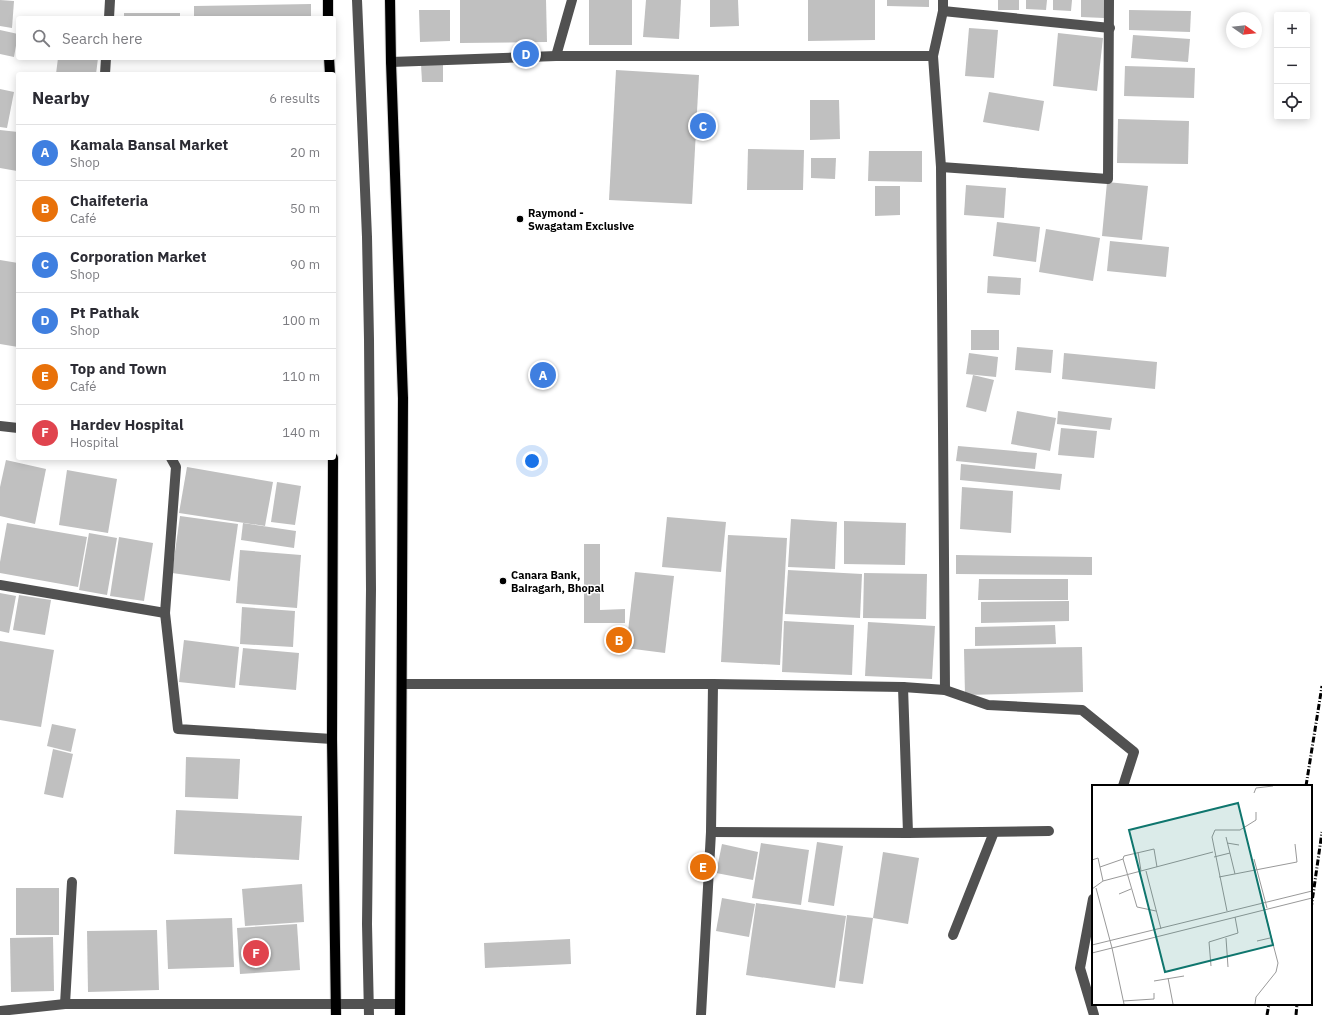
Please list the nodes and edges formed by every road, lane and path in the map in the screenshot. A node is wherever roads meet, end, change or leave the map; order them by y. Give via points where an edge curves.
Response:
1 (110, 0) edge
2 (328, 0) edge
3 (357, 0) edge
4 (390, 0) edge
5 (572, 0) edge
6 (943, 0) edge
7 (1109, 0) edge
8 (943, 11) junction
9 (109, 16) edge
10 (328, 16) edge
11 (1110, 28) junction
12 (556, 56) junction
13 (933, 56) junction
14 (106, 60) edge
15 (329, 60) edge
16 (391, 62) junction
17 (105, 72) edge
18 (330, 72) edge
19 (941, 167) junction
20 (0, 426) edge
21 (16, 428) edge
22 (172, 460) edge
23 (333, 460) edge
24 (0, 585) edge
25 (165, 613) junction
26 (402, 684) junction
27 (713, 684) junction
28 (903, 687) junction
29 (945, 690) junction
30 (332, 739) junction
31 (1123, 785) edge
32 (1048, 831) dead end
33 (711, 832) junction
34 (994, 832) junction
35 (908, 833) junction
36 (72, 882) dead end
37 (1092, 904) edge
38 (952, 935) dead end
39 (336, 1003) junction
40 (65, 1004) junction
41 (369, 1004) junction
42 (400, 1004) junction
43 (0, 1011) edge
44 (336, 1015) edge
45 (368, 1015) edge
46 (400, 1015) edge
47 (701, 1015) edge
48 (1094, 1015) edge

1 - 9 street
2 - 10 main road
3 - 41 street via 369,354
4 - 16 main road
5 - 12 street
6 - 8 street
7 - 11 street
8 - 11 street
8 - 13 street
11 - 19 street via 1108,179
12 - 13 street
12 - 16 street
13 - 19 street
14 - 17 street
15 - 18 main road
16 - 26 main road via 403,398
19 - 29 street
20 - 21 street
22 - 25 street via 176,467
23 - 30 main road
24 - 25 street
25 - 30 street via 178,729
26 - 27 street
26 - 42 main road
27 - 28 street
27 - 33 street
28 - 29 street
28 - 35 street
29 - 31 street via 988,705 1082,710 1134,752
30 - 39 main road
32 - 34 street
33 - 35 street
33 - 47 street
34 - 35 street
34 - 38 street
36 - 40 street
37 - 48 street via 1080,968
39 - 40 street
39 - 41 street
39 - 44 main road
40 - 43 street
41 - 42 street
41 - 45 street
42 - 46 main road

